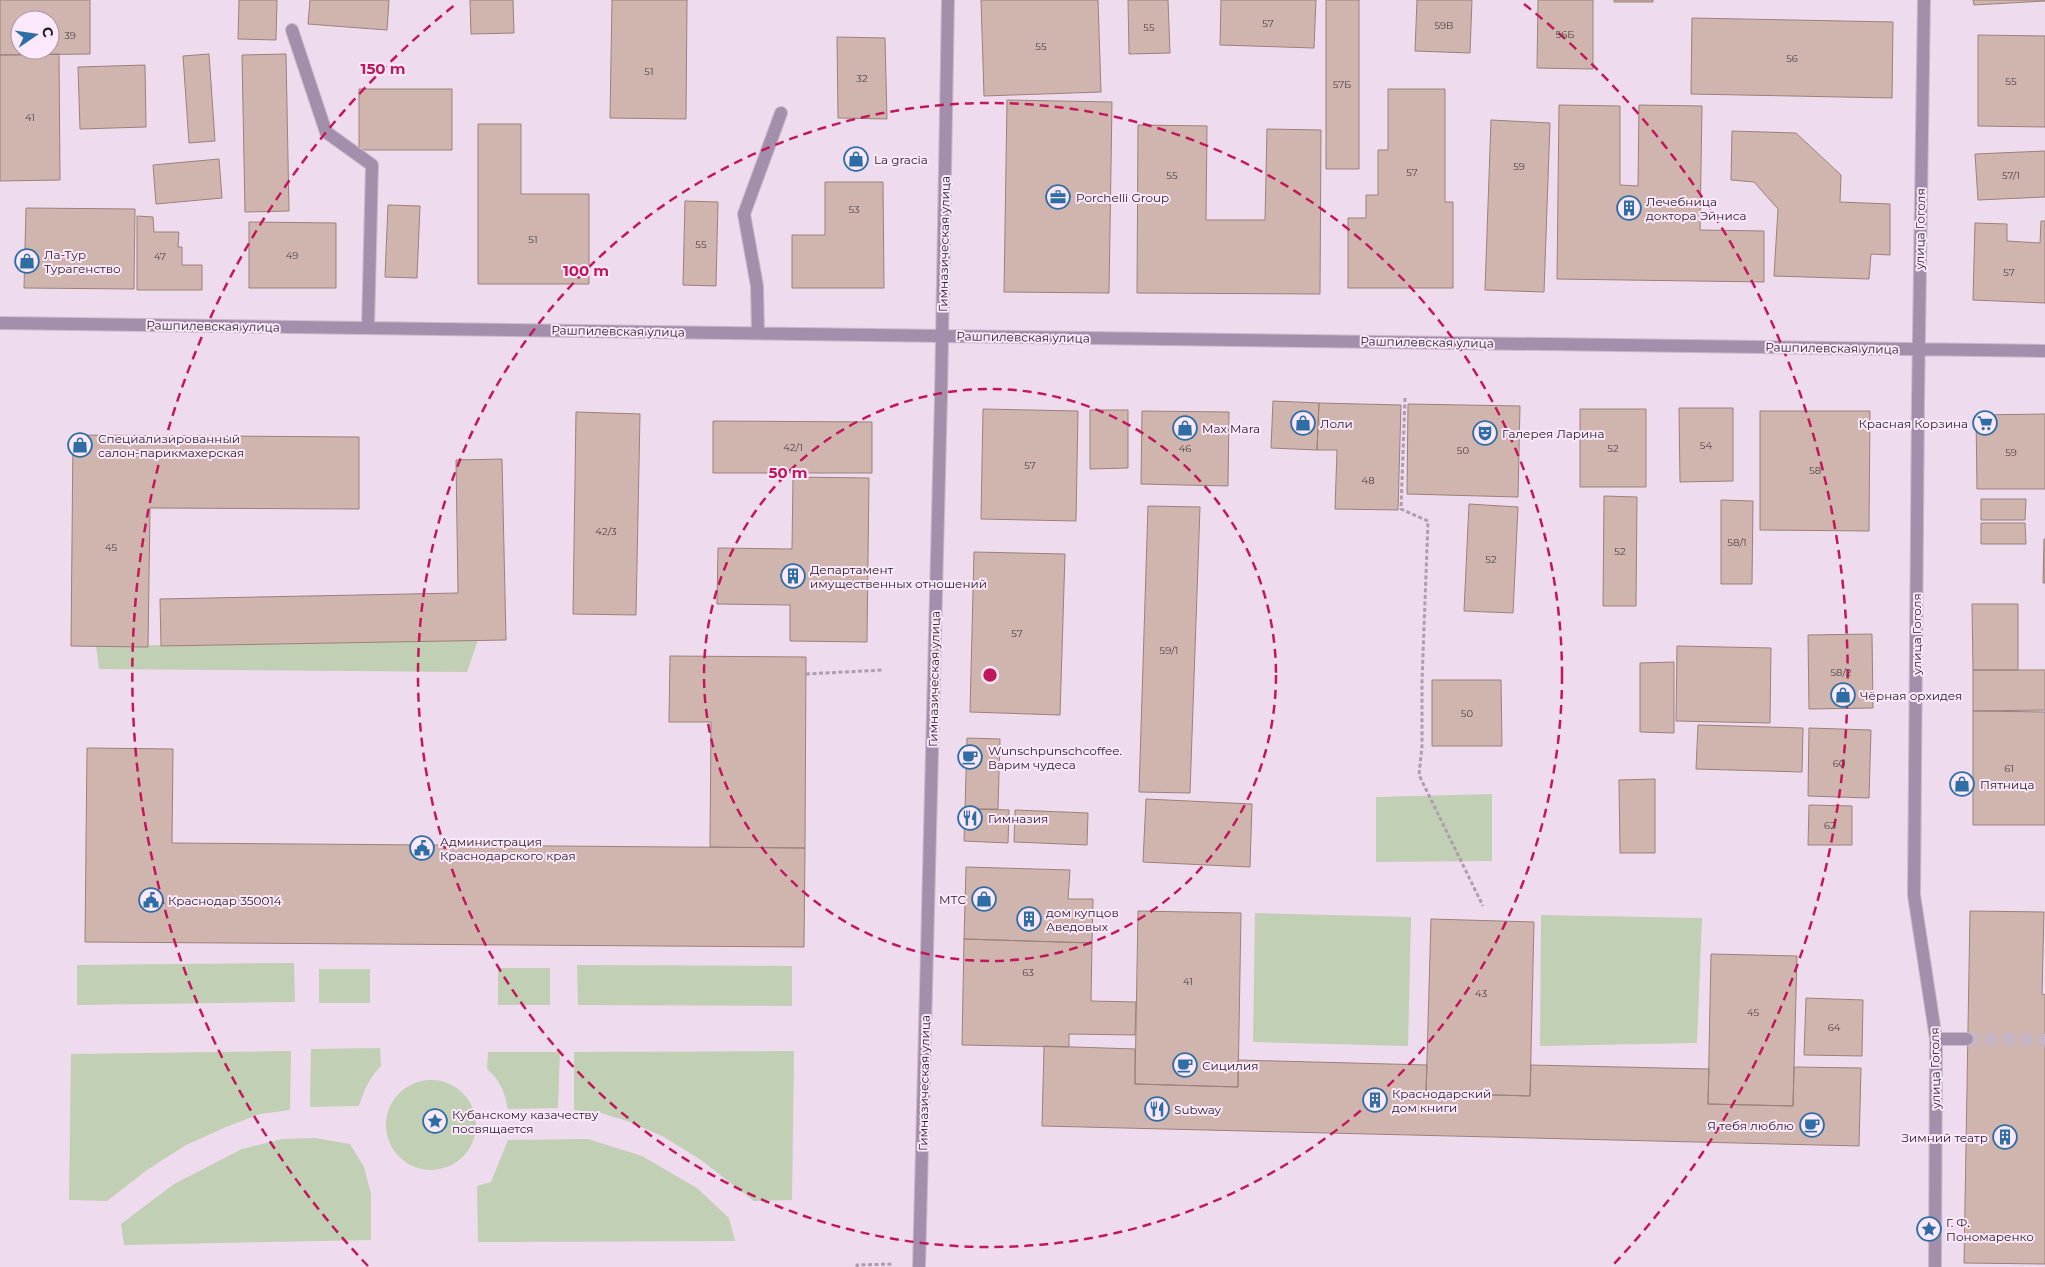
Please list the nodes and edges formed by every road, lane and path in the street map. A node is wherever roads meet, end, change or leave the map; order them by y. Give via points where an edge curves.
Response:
1 (948, 0) edge
2 (1924, 0) edge
3 (292, 30) dead end
4 (781, 113) dead end
5 (0, 323) edge
6 (368, 328) junction
7 (758, 333) junction
8 (942, 336) junction
9 (1919, 349) junction
10 (2045, 351) edge
11 (1405, 398) dead end
12 (883, 670) dead end
13 (806, 674) dead end
14 (1483, 906) dead end
15 (1936, 1039) junction
16 (1967, 1039) tunnel mouth
17 (920, 1267) edge
18 (1935, 1267) edge

1 - 8 street, Гимназическая улица
2 - 9 street, улица Гоголя
3 - 6 street via 326,132 372,165
4 - 7 street via 744,214 757,286
5 - 6 street, Рашпилевская улица
6 - 7 street, Рашпилевская улица
7 - 8 street, Рашпилевская улица
8 - 9 street, Рашпилевская улица
8 - 17 street, Гимназическая улица
9 - 10 street, Рашпилевская улица
9 - 15 street, улица Гоголя via 1914,894
11 - 14 path via 1401,509 1428,521 1420,775
12 - 13 path
15 - 16 street
15 - 18 street, улица Гоголя

